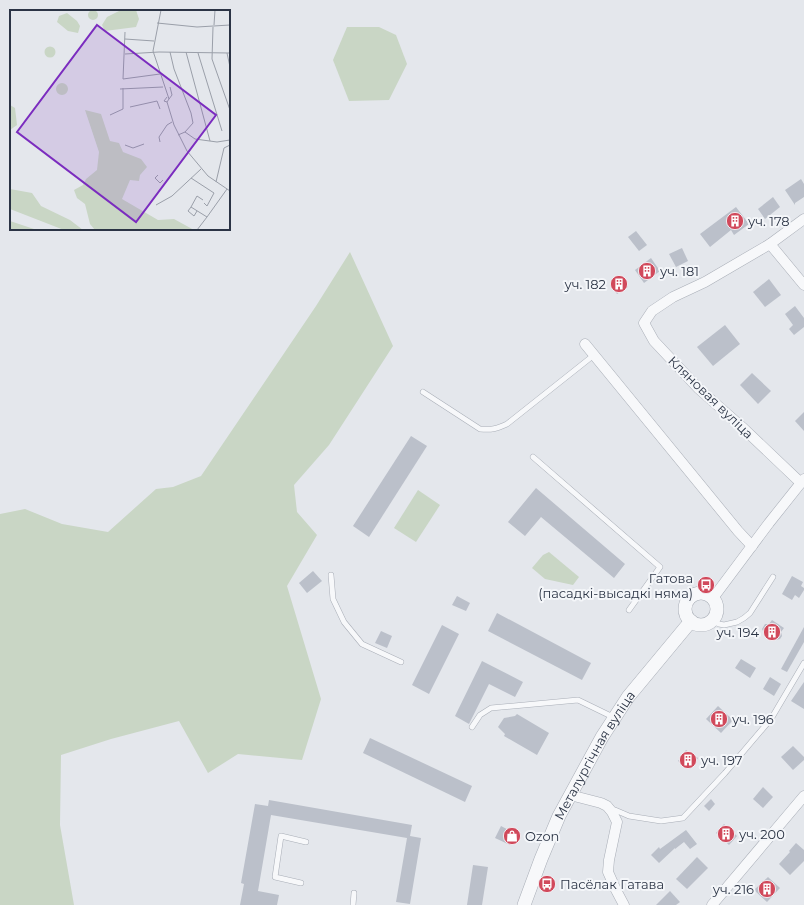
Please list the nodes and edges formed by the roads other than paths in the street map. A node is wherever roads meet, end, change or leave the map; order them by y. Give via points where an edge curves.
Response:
1 (804, 219) edge
2 (770, 244) junction
3 (804, 285) edge
4 (585, 344) dead end
5 (594, 356) junction
6 (423, 392) dead end
7 (533, 457) dead end
8 (802, 481) edge
9 (752, 546) junction
10 (331, 575) dead end
11 (773, 577) dead end
12 (713, 598) junction
13 (629, 610) dead end
14 (712, 620) junction
15 (691, 621) junction
16 (402, 662) dead end
17 (804, 663) edge
18 (614, 718) junction
19 (472, 727) dead end
20 (570, 796) junction
21 (804, 796) edge
22 (612, 812) junction
23 (306, 842) dead end
24 (301, 883) dead end
25 (354, 893) dead end
26 (353, 905) edge
27 (524, 905) edge
28 (624, 905) edge
29 (712, 905) edge

1 - 2 street, Кляновая вуліца
2 - 3 street
2 - 8 street, Кляновая вуліца via 652,311 644,323 654,341 700,390
4 - 5 street
5 - 6 lane via 507,424 496,429 480,429
5 - 9 street
7 - 13 lane via 660,568
8 - 9 street
9 - 12 street
10 - 16 lane via 333,600 344,622 362,644
11 - 14 lane via 750,614 737,622 724,625
12 - 14 street via 717,607
12 - 15 street via 705,593 692,596 685,608
14 - 15 street via 702,624
15 - 18 street, Металургічная вуліца via 628,697
17 - 22 lane via 770,719 683,818 661,821 629,816 615,810
18 - 19 lane via 578,700 491,708 480,715
18 - 20 street, Металургічная вуліца
20 - 22 street via 601,803
20 - 27 street, Металургічная вуліца via 559,816
21 - 29 street
22 - 28 street via 617,822 608,872
23 - 24 lane via 281,836 274,877
25 - 26 lane

